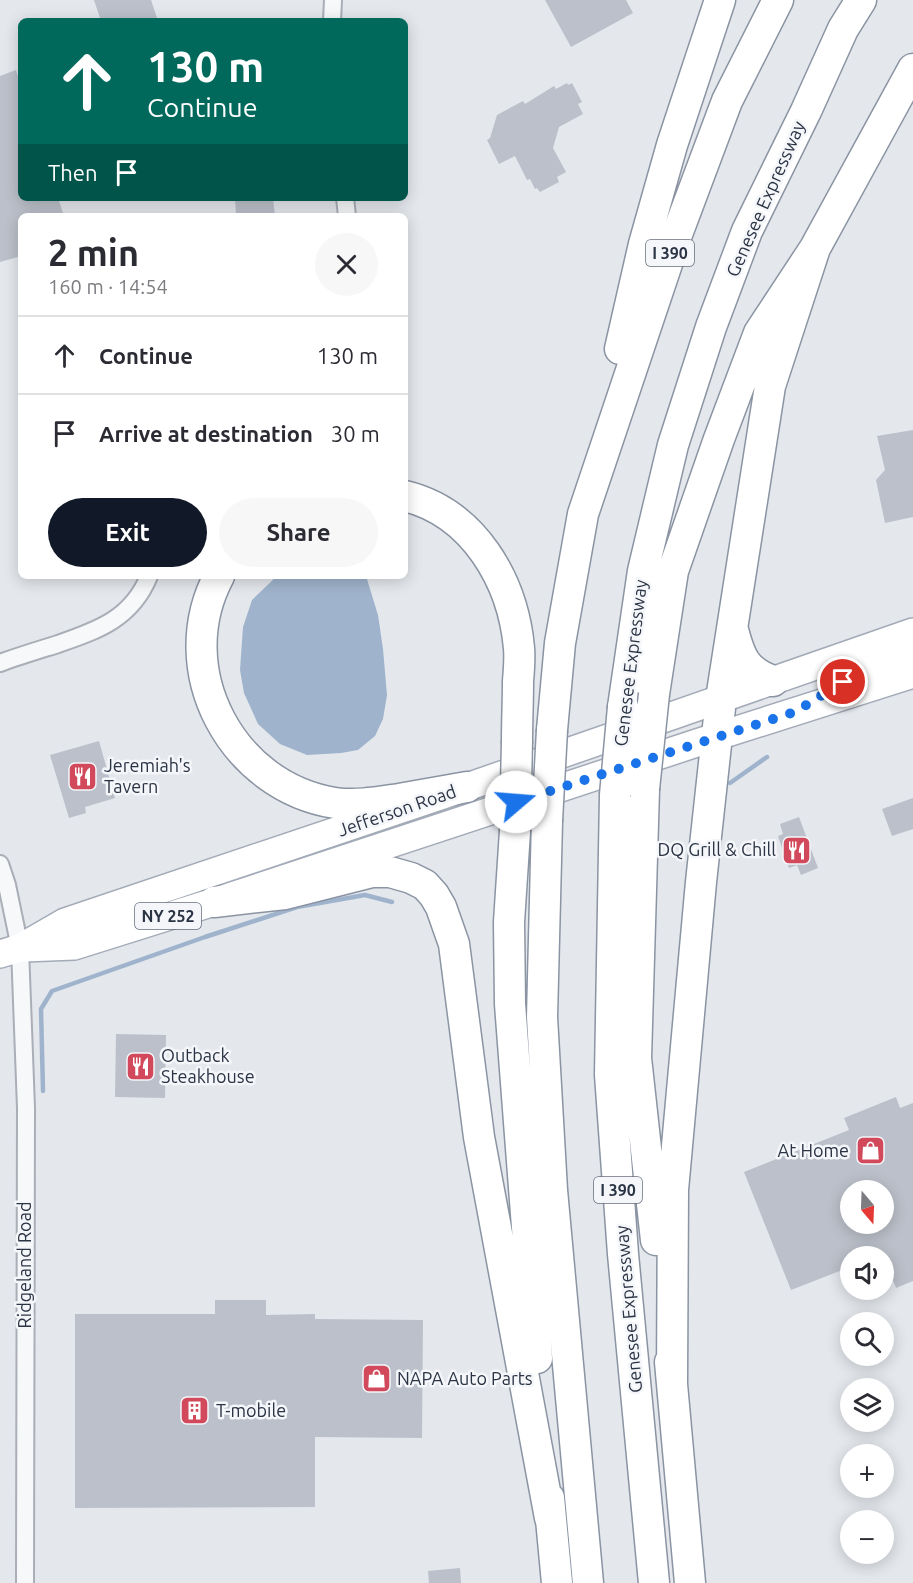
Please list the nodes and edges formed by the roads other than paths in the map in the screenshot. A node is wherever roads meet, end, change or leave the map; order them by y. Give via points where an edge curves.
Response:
1 (333, 0) edge
2 (720, 0) edge
3 (778, 0) edge
4 (861, 0) edge
5 (332, 18) edge
6 (913, 69) edge
7 (815, 248) junction
8 (408, 497) edge
9 (582, 514) junction
10 (148, 579) edge
11 (218, 579) edge
12 (733, 628) junction
13 (913, 632) edge
14 (913, 652) edge
15 (0, 663) edge
16 (913, 674) edge
17 (773, 681) junction
18 (721, 699) junction
19 (795, 712) junction
20 (718, 736) junction
21 (467, 787) junction
22 (0, 864) edge
23 (213, 902) junction
24 (10, 951) edge
25 (672, 1382) junction
26 (550, 1518) junction
27 (25, 1583) edge
28 (557, 1583) edge
29 (588, 1583) edge
30 (654, 1583) edge
31 (690, 1583) edge

1 - 5 street
2 - 9 highway via 644,244
3 - 9 highway, I 390 via 723,111
4 - 30 highway, Genesee Expressway / I 390, bridge via 843,29 747,231 711,327 673,445 643,572 623,707 615,795 610,1075
6 - 7 highway
7 - 12 highway via 770,386
7 - 25 highway, bridge via 759,333 719,439 673,571 654,694 644,789 636,1058
8 - 26 highway, bridge via 435,507 483,549 498,573 515,621 519,650 509,921 510,1004
9 - 29 highway, I 390, bridge via 560,643 552,730 542,1017 552,1190
10 - 15 street via 132,605 105,627
11 - 21 highway via 203,622 205,684 221,724 249,760 269,777 291,789 338,804 366,804
12 - 17 highway via 743,661
12 - 18 highway
13 - 17 main road, Jefferson Road / NY 252
14 - 19 main road via 859,672
16 - 19 main road, Jefferson Road / NY 252
17 - 18 main road, Jefferson Road / NY 252
18 - 20 highway
18 - 21 main road, Jefferson Road / NY 252
19 - 20 main road, Jefferson Road / NY 252
20 - 23 main road, Jefferson Road / NY 252
20 - 25 highway via 673,1190
21 - 24 main road, Jefferson Road / NY 252 via 64,922
22 - 24 street, Ridgeland Road via 7,885
23 - 24 main road, Jefferson Road / NY 252 via 74,946
23 - 26 highway via 285,894 372,872 390,872 425,885 441,907 454,944 479,1137
24 - 27 street, Ridgeland Road via 26,1108
25 - 31 highway
26 - 28 highway

